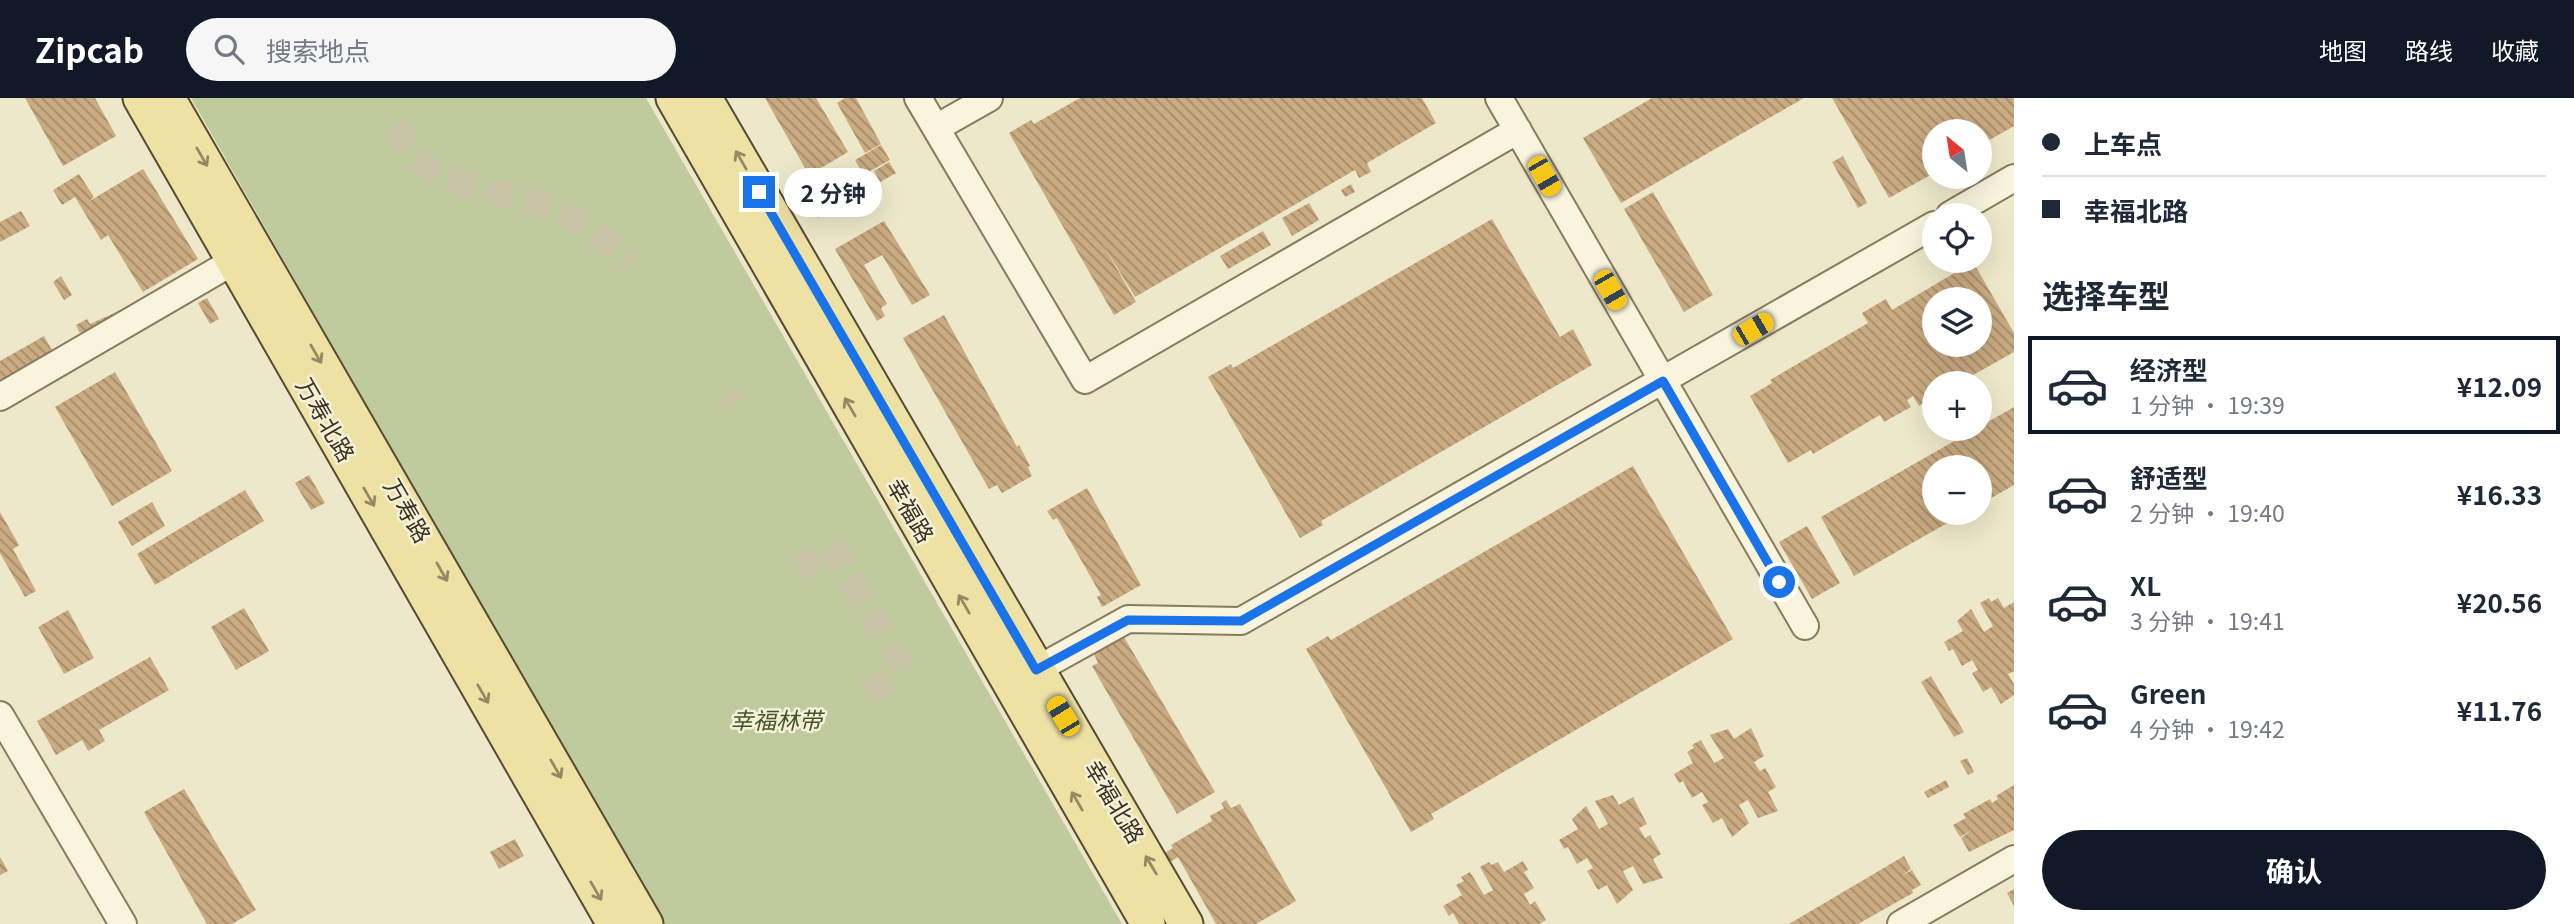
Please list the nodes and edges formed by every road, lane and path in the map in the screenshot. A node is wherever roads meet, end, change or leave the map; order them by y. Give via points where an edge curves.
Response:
1 (140, 98) edge
2 (168, 98) edge
3 (673, 98) edge
4 (705, 98) edge
5 (918, 98) edge
6 (989, 98) edge
7 (1499, 98) edge
8 (936, 128) junction
9 (1518, 130) junction
10 (2014, 178) edge
11 (1971, 203) edge
12 (1922, 232) edge
13 (234, 261) junction
14 (1663, 381) junction
15 (0, 397) edge
16 (1805, 626) dead end
17 (1036, 670) junction
18 (0, 715) edge
19 (2014, 859) edge
20 (123, 924) edge
21 (614, 924) edge
22 (646, 924) edge
23 (1148, 924) edge
24 (1186, 924) edge
25 (1901, 924) edge

1 - 13 main road, 万寿北路
2 -> 22 main road, 万寿路
23 -> 3 main road, 幸福路
17 -> 4 main road, 幸福北路
5 - 8 street
6 - 8 street
7 - 9 street
8 - 9 street via 1085,380
9 - 14 street
10 - 11 street
12 - 14 street
13 - 15 street
13 -> 21 main road, 万寿北路
14 - 16 street
14 - 17 street via 1241,621 1128,620
24 -> 17 main road, 幸福北路
18 - 20 street
19 - 25 street

